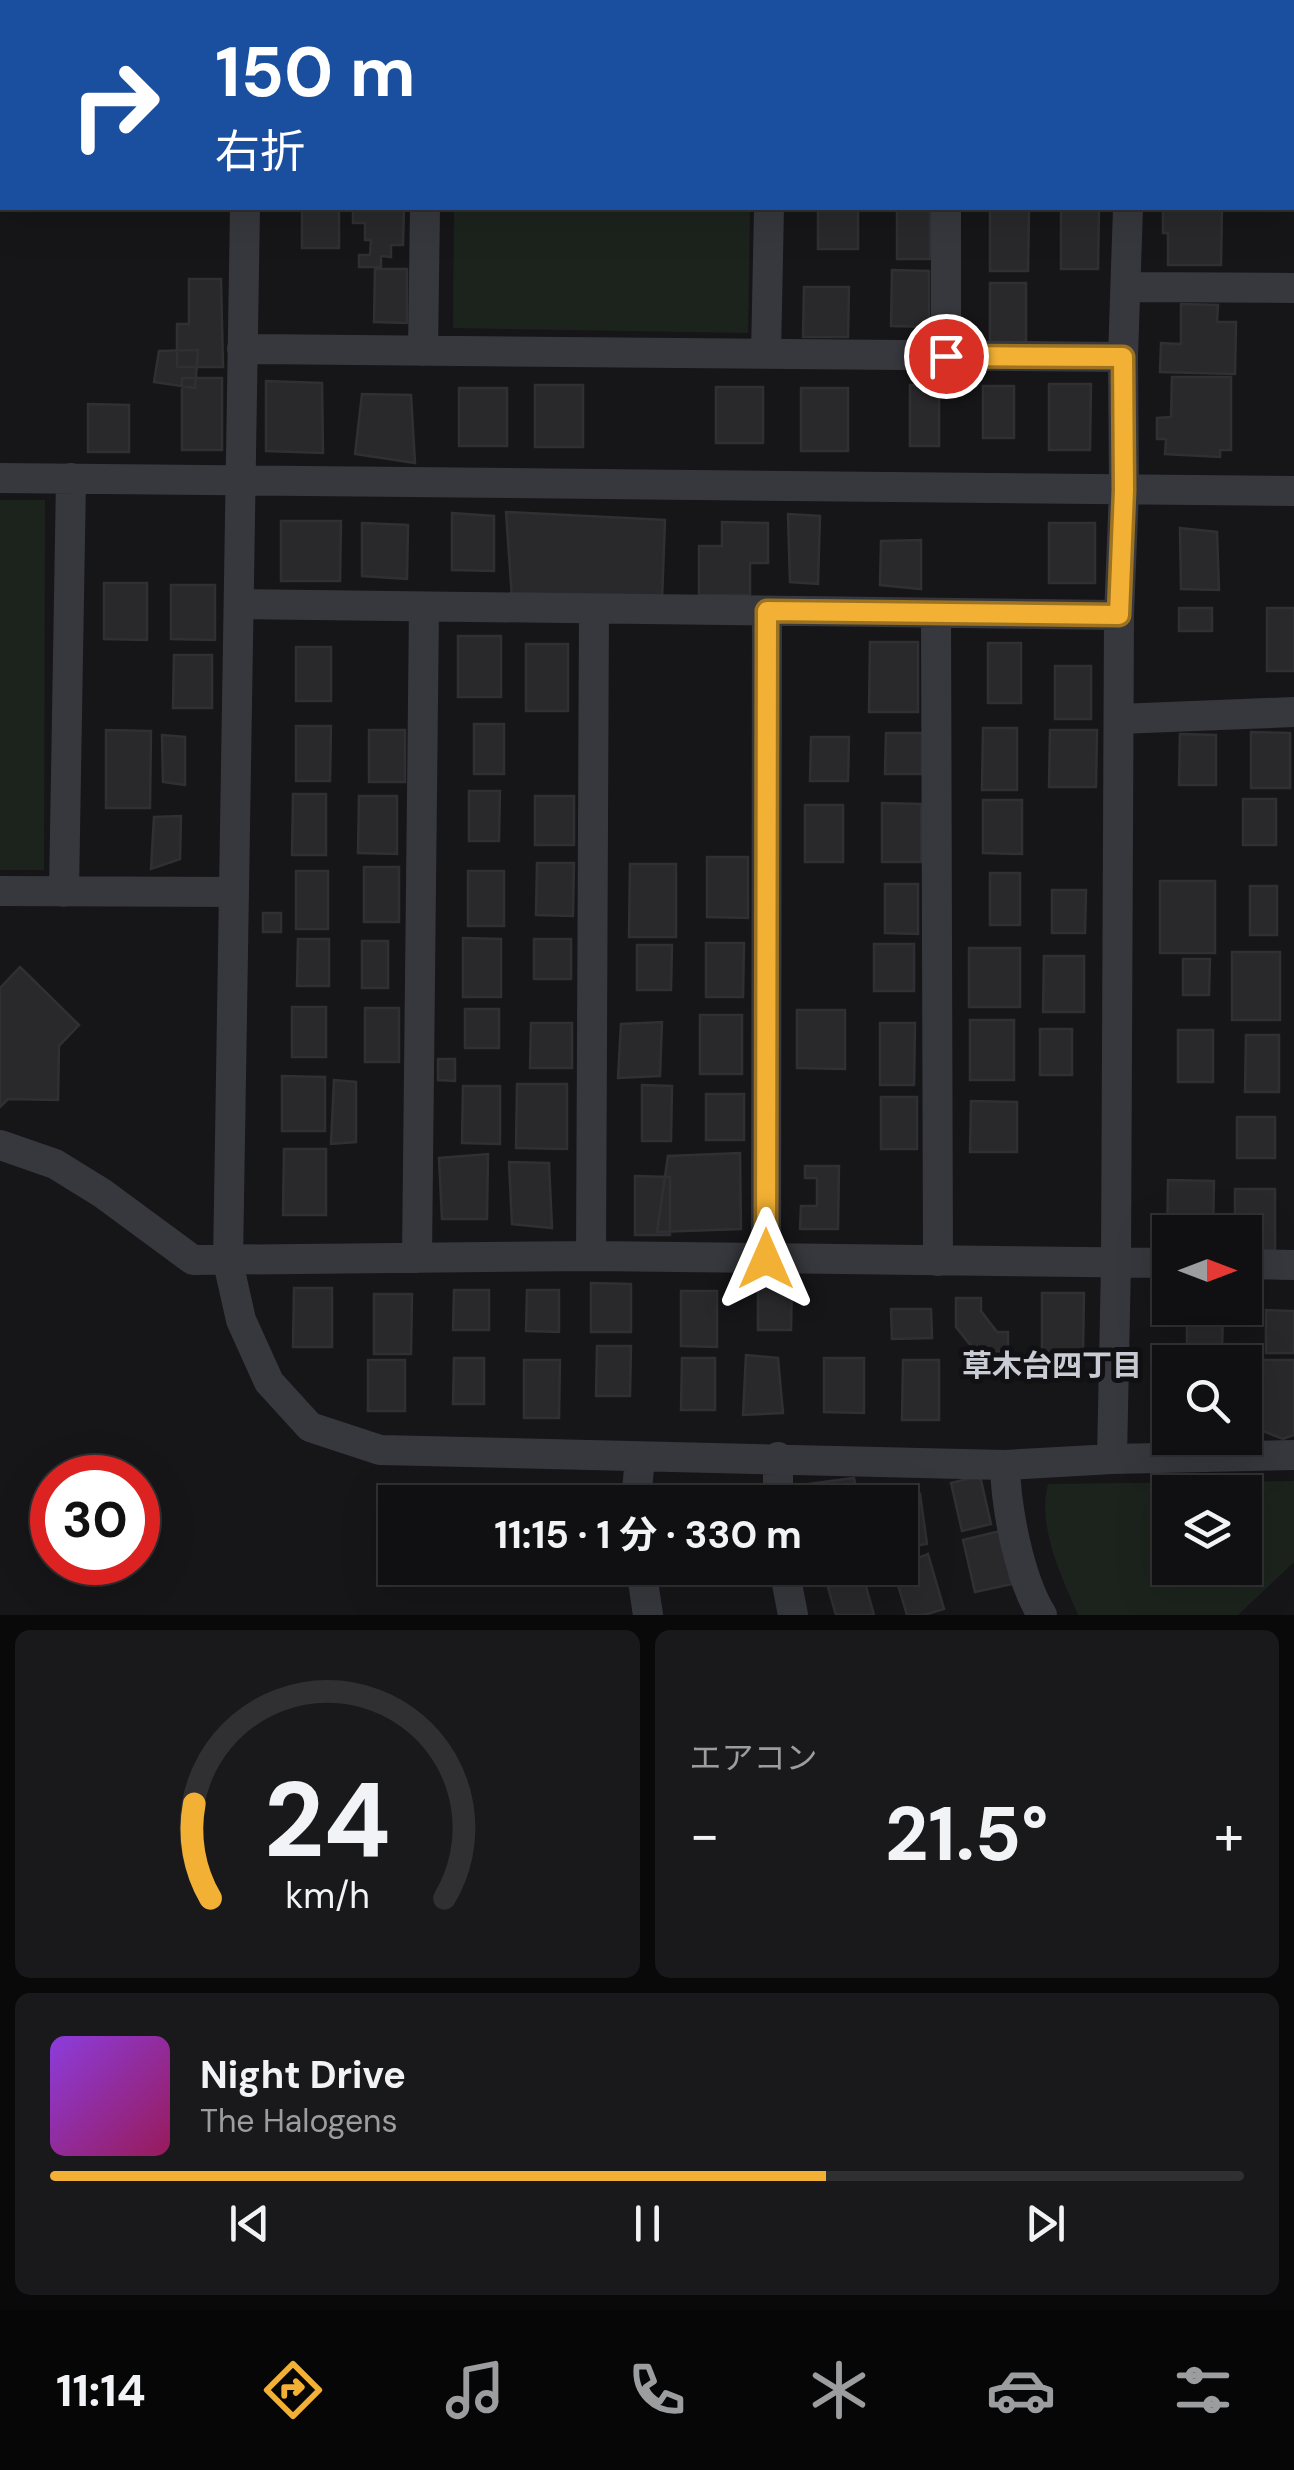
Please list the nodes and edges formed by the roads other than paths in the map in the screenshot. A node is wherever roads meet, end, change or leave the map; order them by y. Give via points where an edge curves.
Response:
1 (245, 210) edge
2 (426, 210) edge
3 (769, 210) edge
4 (946, 210) edge
5 (1128, 210) edge
6 (1127, 286) junction
7 (1294, 288) edge
8 (242, 349) junction
9 (423, 351) junction
10 (766, 354) junction
11 (946, 356) junction
12 (1123, 357) junction
13 (0, 478) edge
14 (71, 478) junction
15 (240, 480) junction
16 (1124, 490) junction
17 (1294, 492) edge
18 (239, 604) junction
19 (424, 607) junction
20 (594, 609) junction
21 (767, 611) junction
22 (936, 613) junction
23 (1119, 615) junction
24 (1294, 712) edge
25 (1119, 720) junction
26 (0, 891) edge
27 (64, 892) junction
28 (234, 892) junction
29 (0, 1145) edge
30 (592, 1256) junction
31 (417, 1258) junction
32 (766, 1259) junction
33 (938, 1261) junction
34 (228, 1262) junction
35 (1116, 1263) junction
36 (1152, 1264) edge
37 (1262, 1264) edge
38 (1294, 1265) edge
39 (1294, 1456) edge
40 (640, 1457) junction
41 (778, 1457) junction
42 (1112, 1459) junction
43 (1005, 1465) junction
44 (638, 1485) edge
45 (778, 1485) edge
46 (644, 1585) edge
47 (787, 1585) edge
48 (1031, 1612) edge
49 (648, 1615) edge
50 (793, 1615) edge

1 - 8 street
2 - 9 street
3 - 10 street
4 - 11 street
5 - 6 street
6 - 7 street
6 - 12 street
8 - 9 street
8 - 15 street
9 - 10 street
10 - 11 street
11 - 12 street
12 - 16 street
13 - 14 street
14 - 15 street
14 - 27 street
15 - 16 street
15 - 18 street
16 - 17 street
16 - 23 street
18 - 19 street
18 - 28 street
19 - 20 street
19 - 31 street
20 - 21 street
20 - 30 street
21 - 22 street
21 - 32 street
22 - 23 street
22 - 33 street
23 - 25 street
24 - 25 street
25 - 35 street
26 - 27 street
27 - 28 street
28 - 34 street
29 - 34 street via 55,1164 102,1192 193,1260
30 - 31 street
30 - 32 street
31 - 34 street
32 - 33 street
33 - 35 street
34 - 40 street via 241,1320 269,1382 310,1427 380,1450
35 - 36 street
35 - 42 street
37 - 38 street
39 - 42 street
40 - 41 street
40 - 44 street
41 - 43 street
41 - 45 street
42 - 43 street
43 - 48 street
46 - 49 street
47 - 50 street

